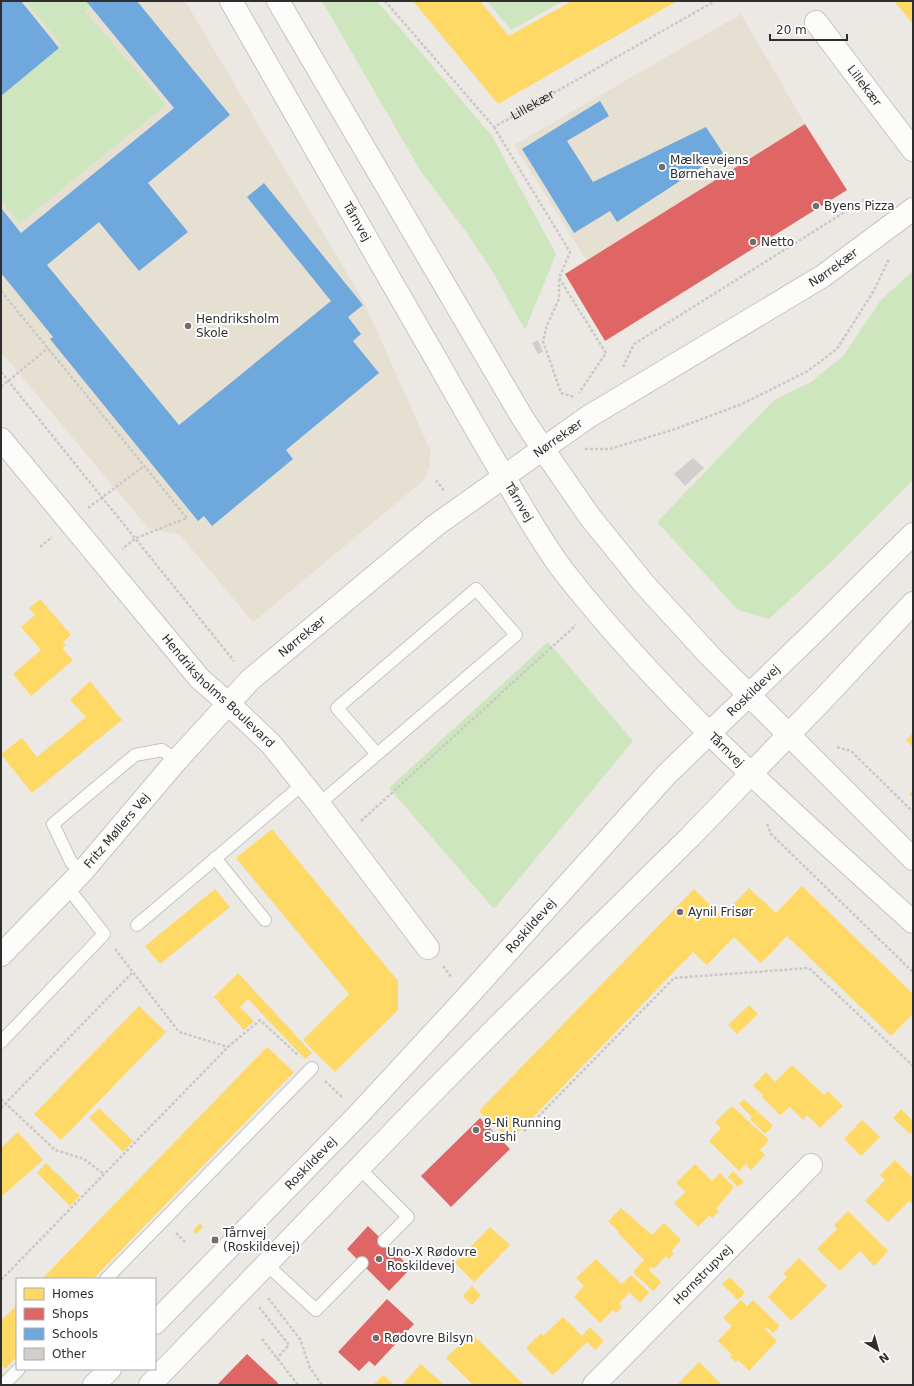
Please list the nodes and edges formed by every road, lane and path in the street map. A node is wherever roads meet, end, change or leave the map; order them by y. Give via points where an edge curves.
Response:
1 (231, 1) edge
2 (278, 1) edge
3 (385, 1) edge
4 (715, 1) edge
5 (816, 22) dead end
6 (494, 127) junction
7 (913, 150) edge
8 (912, 211) edge
9 (890, 257) dead end
10 (559, 278) junction
11 (1, 291) edge
12 (48, 348) junction
13 (1, 372) edge
14 (621, 372) dead end
15 (8, 381) junction
16 (1, 387) edge
17 (561, 393) dead end
18 (576, 397) dead end
19 (1, 439) edge
20 (543, 449) junction
21 (580, 449) dead end
22 (144, 466) junction
23 (504, 476) junction
24 (102, 497) junction
25 (70, 522) junction
26 (913, 534) edge
27 (136, 538) junction
28 (913, 603) edge
29 (594, 609) junction
30 (250, 680) junction
31 (749, 695) junction
32 (229, 704) junction
33 (709, 734) junction
34 (789, 735) junction
35 (377, 754) junction
36 (177, 760) junction
37 (751, 774) junction
38 (303, 784) junction
39 (319, 804) junction
40 (766, 819) dead end
41 (344, 837) junction
42 (215, 858) junction
43 (913, 859) edge
44 (75, 880) junction
45 (266, 920) dead end
46 (913, 922) edge
47 (137, 925) dead end
48 (104, 934) junction
49 (428, 948) joint
50 (1, 955) edge
51 (133, 972) junction
52 (913, 972) edge
53 (467, 997) junction
54 (1, 1042) edge
55 (228, 1047) junction
56 (913, 1066) edge
57 (312, 1068) junction
58 (1, 1099) edge
59 (6, 1103) junction
60 (1, 1108) edge
61 (359, 1114) junction
62 (524, 1131) dead end
63 (811, 1165) dead end
64 (359, 1168) junction
65 (104, 1174) junction
66 (384, 1241) dead end
67 (362, 1263) dead end
68 (260, 1271) junction
69 (107, 1278) edge
70 (1, 1280) edge
71 (156, 1322) edge
72 (270, 1322) dead end
73 (262, 1339) dead end
74 (277, 1358) junction
75 (18, 1370) edge
76 (109, 1370) edge
77 (3, 1385) edge
78 (94, 1385) edge
79 (150, 1385) edge
80 (298, 1385) edge
81 (322, 1385) edge
82 (594, 1385) edge

1 - 23 street, Tårnvej via 482,442
2 - 20 street
3 - 6 path
4 - 6 path, Lillekær
5 - 7 street, Lillekær
6 - 10 path via 570,252
8 - 14 path via 864,200 634,344
8 - 20 street, Nørrekær via 823,276 588,417
9 - 21 path via 873,292 837,349 806,372 742,404 675,429 610,449
10 - 17 path via 559,299 543,341
10 - 18 path via 606,353
11 - 12 path
12 - 15 path
12 - 22 path
13 - 15 path
15 - 16 path
15 - 24 path
19 - 25 street, Hendriksholms Boulevard
20 - 23 street, Nørrekær
20 - 31 street via 590,517 645,585
22 - 24 path
22 - 27 path via 187,518
23 - 29 street, Tårnvej via 530,522
23 - 30 street, Nørrekær via 436,525
24 - 25 path
24 - 27 path
25 - 32 street, Hendriksholms Boulevard via 200,679
26 - 31 street, Roskildevej
27 - 30 path
28 - 34 street
29 - 33 street, Tårnvej
29 - 41 path
30 - 32 street, Nørrekær
31 - 33 street, Roskildevej
31 - 34 street
32 - 36 street, Fritz Møllers Vej
32 - 38 street, Hendriksholms Boulevard via 271,744
33 - 37 street, Tårnvej
33 - 53 street, Roskildevej via 667,774
34 - 37 street
34 - 43 street
35 - 35 lane via 516,635 476,589 337,708
35 - 39 lane
36 - 44 street, Fritz Møllers Vej
36 - 44 lane via 162,750 134,755 52,824 71,862
37 - 46 street, Tårnvej
37 - 64 street
38 - 39 street, Hendriksholms Boulevard
38 - 42 lane
39 - 41 street, Hendriksholms Boulevard
40 - 52 path via 771,834
41 - 49 street, Hendriksholms Boulevard
42 - 45 lane
42 - 47 lane
44 - 48 lane
44 - 50 street, Fritz Møllers Vej
48 - 51 path
48 - 54 lane
49 - 53 path
51 - 55 path via 179,1032
51 - 59 path
53 - 61 street, Roskildevej
55 - 57 path via 260,1020
55 - 65 path
56 - 62 path via 809,968 674,978
57 - 61 path
57 - 69 lane
58 - 59 path
59 - 60 path
59 - 65 path via 55,1150 84,1160
61 - 71 street, Roskildevej
63 - 82 street, Hornstrupvej
64 - 66 lane via 408,1217
64 - 68 street
65 - 70 path
67 - 68 lane via 316,1310
68 - 79 street
68 - 81 path via 300,1339 310,1368
72 - 74 path via 288,1345
73 - 74 path
74 - 80 path
75 - 77 lane
76 - 78 street

